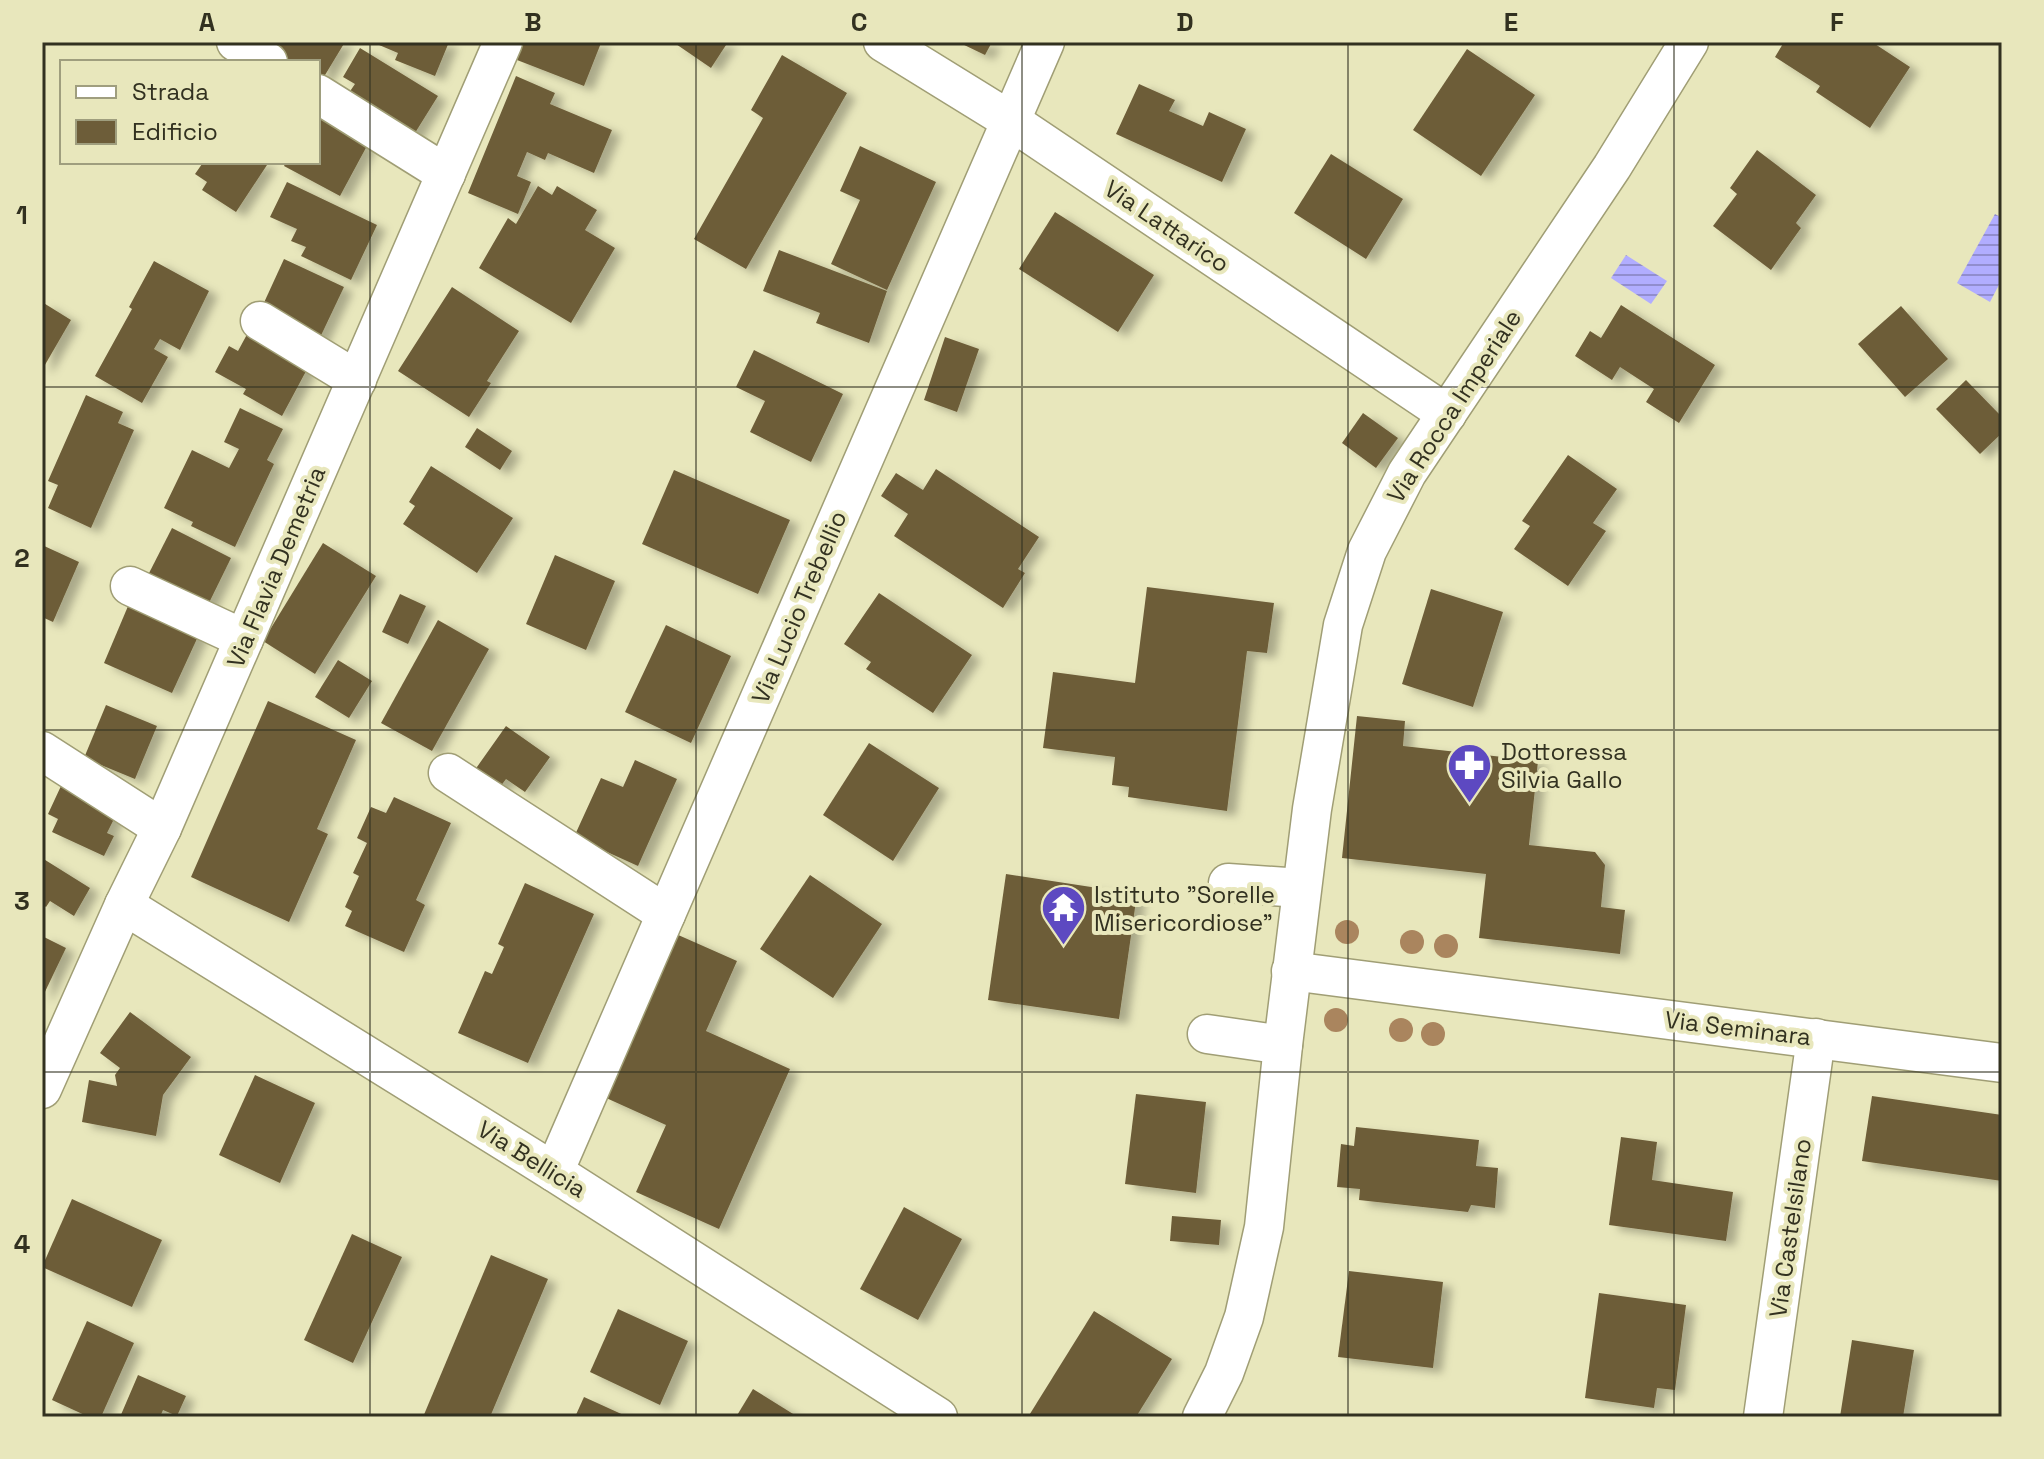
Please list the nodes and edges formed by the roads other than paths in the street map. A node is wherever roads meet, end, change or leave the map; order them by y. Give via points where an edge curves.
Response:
1 (236, 42) edge
2 (503, 42) edge
3 (883, 42) edge
4 (1045, 42) edge
5 (1689, 42) edge
6 (265, 60) edge
7 (320, 95) edge
8 (1011, 121) junction
9 (446, 174) junction
10 (260, 321) dead end
11 (357, 380) junction
12 (1447, 414) junction
13 (130, 586) dead end
14 (244, 639) junction
15 (42, 751) edge
16 (448, 773) dead end
17 (162, 828) junction
18 (1228, 883) dead end
19 (1301, 888) junction
20 (124, 905) junction
21 (666, 914) junction
22 (1291, 971) junction
23 (1207, 1034) dead end
24 (1816, 1038) junction
25 (1283, 1045) junction
26 (2002, 1063) edge
27 (42, 1089) edge
28 (554, 1172) junction
29 (938, 1417) edge
30 (1202, 1417) edge
31 (1763, 1417) edge

1 - 6 street
2 - 9 street, Via Flavia Demetria
3 - 8 street, Via Lattarico
4 - 8 street, Via Lucio Trebellio
5 - 12 street, Via Rocca Imperiale
7 - 9 street
8 - 12 street, Via Lattarico
8 - 21 street, Via Lucio Trebellio
9 - 11 street, Via Flavia Demetria
10 - 11 street
11 - 14 street, Via Flavia Demetria
12 - 19 street, Via Rocca Imperiale via 1395,492 1362,566 1339,643
13 - 14 street
14 - 17 street, Via Flavia Demetria
15 - 17 street
16 - 21 street
17 - 20 street, Via Flavia Demetria
18 - 19 street
19 - 22 street, Via Rocca Imperiale
20 - 27 street, Via Flavia Demetria
20 - 28 street, Via Bellicia
21 - 28 street, Via Lucio Trebellio
22 - 24 street, Via Seminara
22 - 25 street, Via Rocca Imperiale
23 - 25 street
24 - 26 street, Via Seminara
24 - 31 street, Via Castelsilano
25 - 30 street, Via Rocca Imperiale via 1259,1257 1234,1346
28 - 29 street, Via Bellicia

